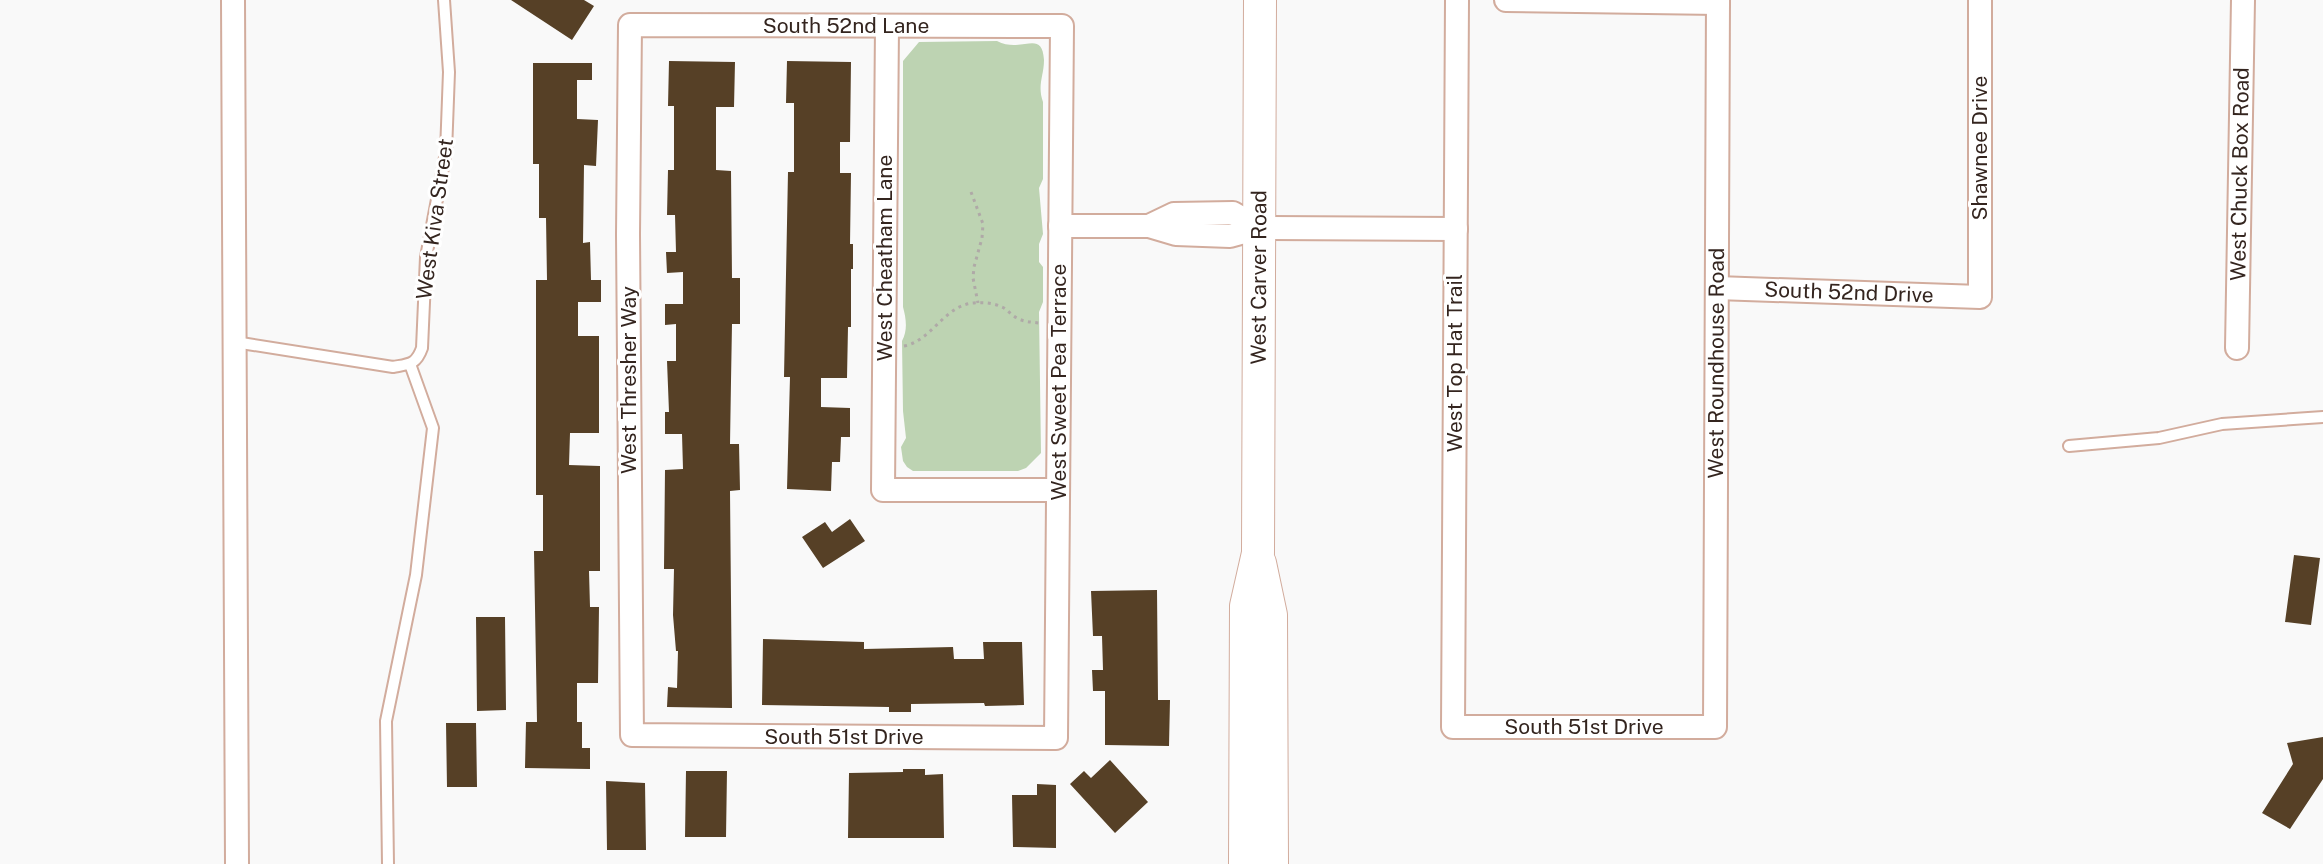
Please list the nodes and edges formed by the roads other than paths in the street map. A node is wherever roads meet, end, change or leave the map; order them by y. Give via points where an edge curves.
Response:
1 (233, 0) edge
2 (444, 0) edge
3 (1260, 0) edge
4 (1457, 0) edge
5 (1506, 0) edge
6 (1980, 0) edge
7 (2243, 0) edge
8 (1718, 2) edge
9 (630, 25) joint
10 (887, 26) junction
11 (1062, 26) joint
12 (1060, 226) junction
13 (1259, 228) junction
14 (1456, 229) junction
15 (1717, 288) junction
16 (1980, 297) joint
17 (235, 342) junction
18 (2237, 348) dead end
19 (410, 364) junction
20 (2323, 417) edge
21 (2069, 447) dead end
22 (1058, 490) junction
23 (1258, 553) junction
24 (1453, 727) joint
25 (1715, 727) joint
26 (632, 735) joint
27 (1056, 738) joint
28 (237, 864) edge
29 (388, 864) edge
30 (1245, 864) edge
31 (1272, 864) edge

1 - 17 street
2 - 19 lane, West Kiva Street via 449,72 446,152 426,257 422,348
3 - 13 street, West Carver Road
4 - 14 street, West Top Hat Trail
5 - 8 street
6 - 16 street, Shawnee Drive
7 - 18 street, West Chuck Box Road
8 - 15 street, West Roundhouse Road
9 - 10 street, South 52nd Lane
9 - 26 street, West Thresher Way
10 - 11 street, South 52nd Lane
10 - 22 street, West Cheatham Lane via 883,490
11 - 12 street, West Sweet Pea Terrace
12 - 13 street via 1149,226 1176,234 1230,236
12 - 22 street, West Sweet Pea Terrace
13 - 14 street
13 - 23 street, West Carver Road
14 - 24 street, West Top Hat Trail
15 - 16 street, South 52nd Drive
15 - 25 street, West Roundhouse Road
17 - 19 lane via 393,368
17 - 28 street
19 - 29 lane via 433,428 416,575 386,721
20 - 21 lane via 2222,424 2158,438
22 - 27 street, West Sweet Pea Terrace
23 - 30 street, West Carver Road via 1246,606
23 - 31 street, West Carver Road via 1272,615
24 - 25 street, South 51st Drive
26 - 27 street, South 51st Drive

